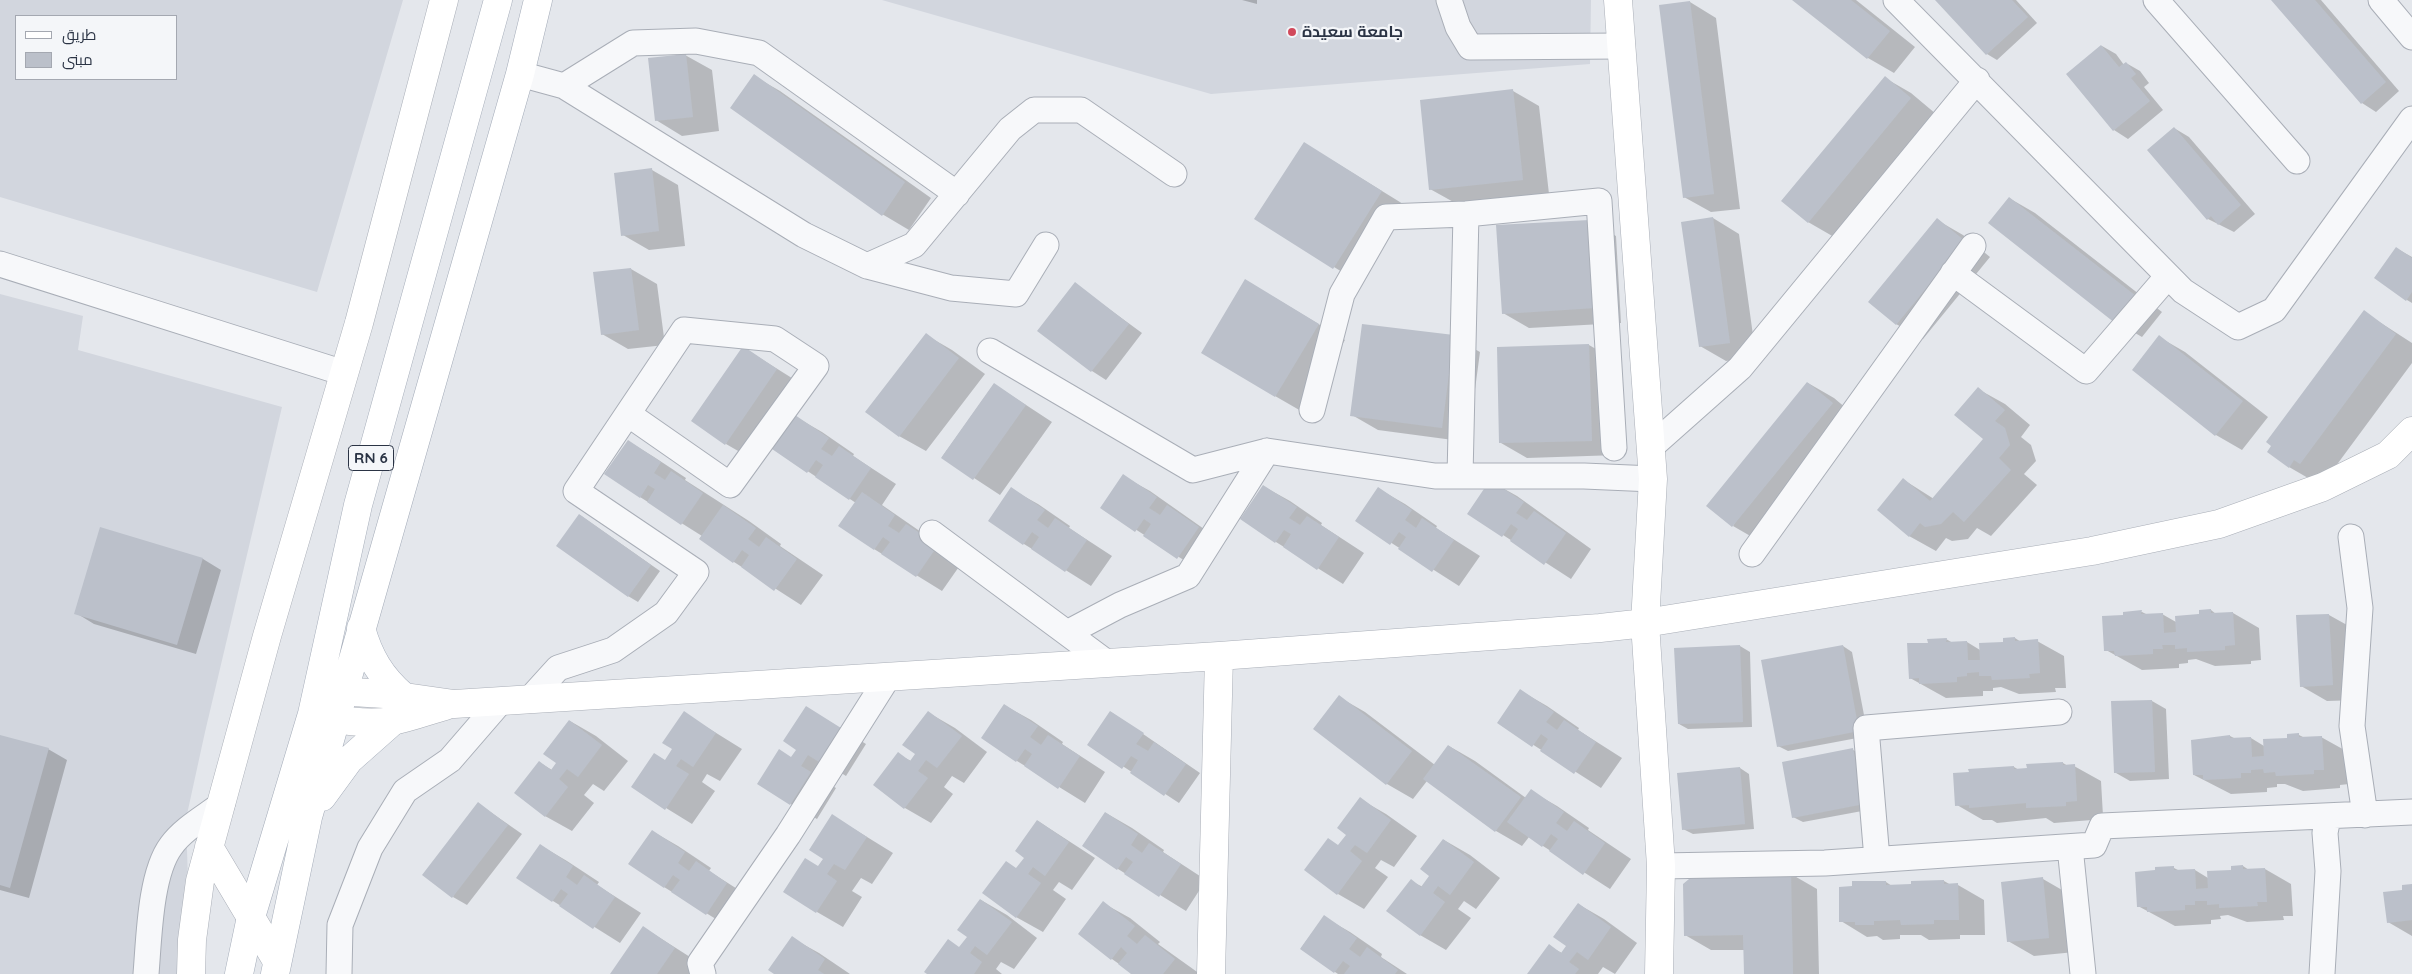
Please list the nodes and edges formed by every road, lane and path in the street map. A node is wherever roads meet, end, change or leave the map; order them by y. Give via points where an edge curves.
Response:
1 (444, 0) edge
2 (498, 0) edge
3 (538, 0) edge
4 (1449, 0) edge
5 (1618, 0) edge
6 (1896, 0) edge
7 (2156, 0) edge
8 (2381, 0) edge
9 (2412, 37) edge
10 (1622, 46) junction
11 (520, 74) junction
12 (1977, 80) junction
13 (564, 86) junction
14 (2412, 119) edge
15 (2297, 161) dead end
16 (1174, 174) dead end
17 (956, 194) junction
18 (1466, 214) junction
19 (1046, 245) dead end
20 (1974, 246) dead end
21 (0, 264) edge
22 (867, 266) junction
23 (1953, 273) junction
24 (2168, 276) junction
25 (990, 351) dead end
26 (344, 373) junction
27 (1312, 410) dead end
28 (628, 414) junction
29 (2412, 431) edge
30 (1651, 447) junction
31 (1614, 448) dead end
32 (1267, 452) junction
33 (1460, 476) junction
34 (1653, 479) junction
35 (932, 532) dead end
36 (2351, 537) dead end
37 (1752, 554) dead end
38 (1645, 623) junction
39 (362, 628) junction
40 (1067, 632) junction
41 (1219, 656) junction
42 (1106, 662) junction
43 (888, 677) junction
44 (403, 696) junction
45 (529, 700) junction
46 (501, 701) junction
47 (328, 704) junction
48 (454, 704) junction
49 (2059, 712) dead end
50 (393, 721) junction
51 (222, 804) junction
52 (2412, 812) edge
53 (2365, 815) junction
54 (308, 817) junction
55 (2328, 817) junction
56 (2070, 847) junction
57 (209, 848) junction
58 (1877, 859) junction
59 (1661, 866) junction
60 (251, 917) junction
61 (276, 967) edge
62 (146, 974) edge
63 (191, 974) edge
64 (239, 974) edge
65 (339, 974) edge
66 (704, 974) edge
67 (1212, 974) edge
68 (1659, 974) edge
69 (2083, 974) edge
70 (2322, 974) edge

1 - 26 street
2 - 47 street, RN 6 via 358,505
3 - 11 street, RN 6
4 - 10 street via 1458,27 1470,47
5 - 10 street
6 - 12 street
7 - 15 street
8 - 9 street
10 - 30 street
11 - 13 street
11 - 39 street, RN 6
12 - 24 street
12 - 30 street via 1740,368
13 - 17 street via 633,43 696,41 759,53
13 - 22 street via 804,235
14 - 24 street via 2274,310 2238,327 2182,291
16 - 17 street via 1081,110 1034,110 1010,129
17 - 22 street via 914,245
18 - 27 street via 1386,217 1342,294
18 - 31 street via 1599,202
18 - 33 street
19 - 22 street via 1016,294 951,288
20 - 23 street
21 - 26 street
23 - 24 street via 2086,371
23 - 37 street
25 - 32 street via 1193,470
26 - 51 street
28 - 28 street via 684,330 775,338 816,366 730,485
28 - 45 street via 576,491 696,572 666,613 613,650 558,668
29 - 38 street via 2388,456 2322,487 2220,524 2082,552
30 - 34 street
32 - 33 street via 1435,476
32 - 40 street via 1188,576
33 - 34 street
34 - 38 street
35 - 40 street
36 - 53 street via 2360,608 2352,726
38 - 41 street
38 - 59 street
39 - 44 street via 376,666
39 - 47 street, RN 6
40 - 42 street
41 - 42 street
41 - 67 street
42 - 43 street
43 - 45 street
43 - 66 street via 788,835 700,963
44 - 47 street
44 - 48 street
45 - 46 street
46 - 48 street
46 - 65 street via 450,760 405,791 370,848 340,925
47 - 50 street via 365,722
47 - 54 street, RN 6
47 - 60 street, RN 6
48 - 50 street
49 - 58 street via 1866,728
50 - 54 street via 349,760
51 - 57 street
51 - 62 street via 178,837 165,854 151,907
52 - 53 street
53 - 55 street
54 - 61 street, RN 6
55 - 56 street via 2102,826 2094,846
55 - 70 street
56 - 58 street
56 - 69 street
57 - 60 street
57 - 63 street via 195,910
58 - 59 street
59 - 68 street
60 - 61 street
60 - 64 street, RN 6

